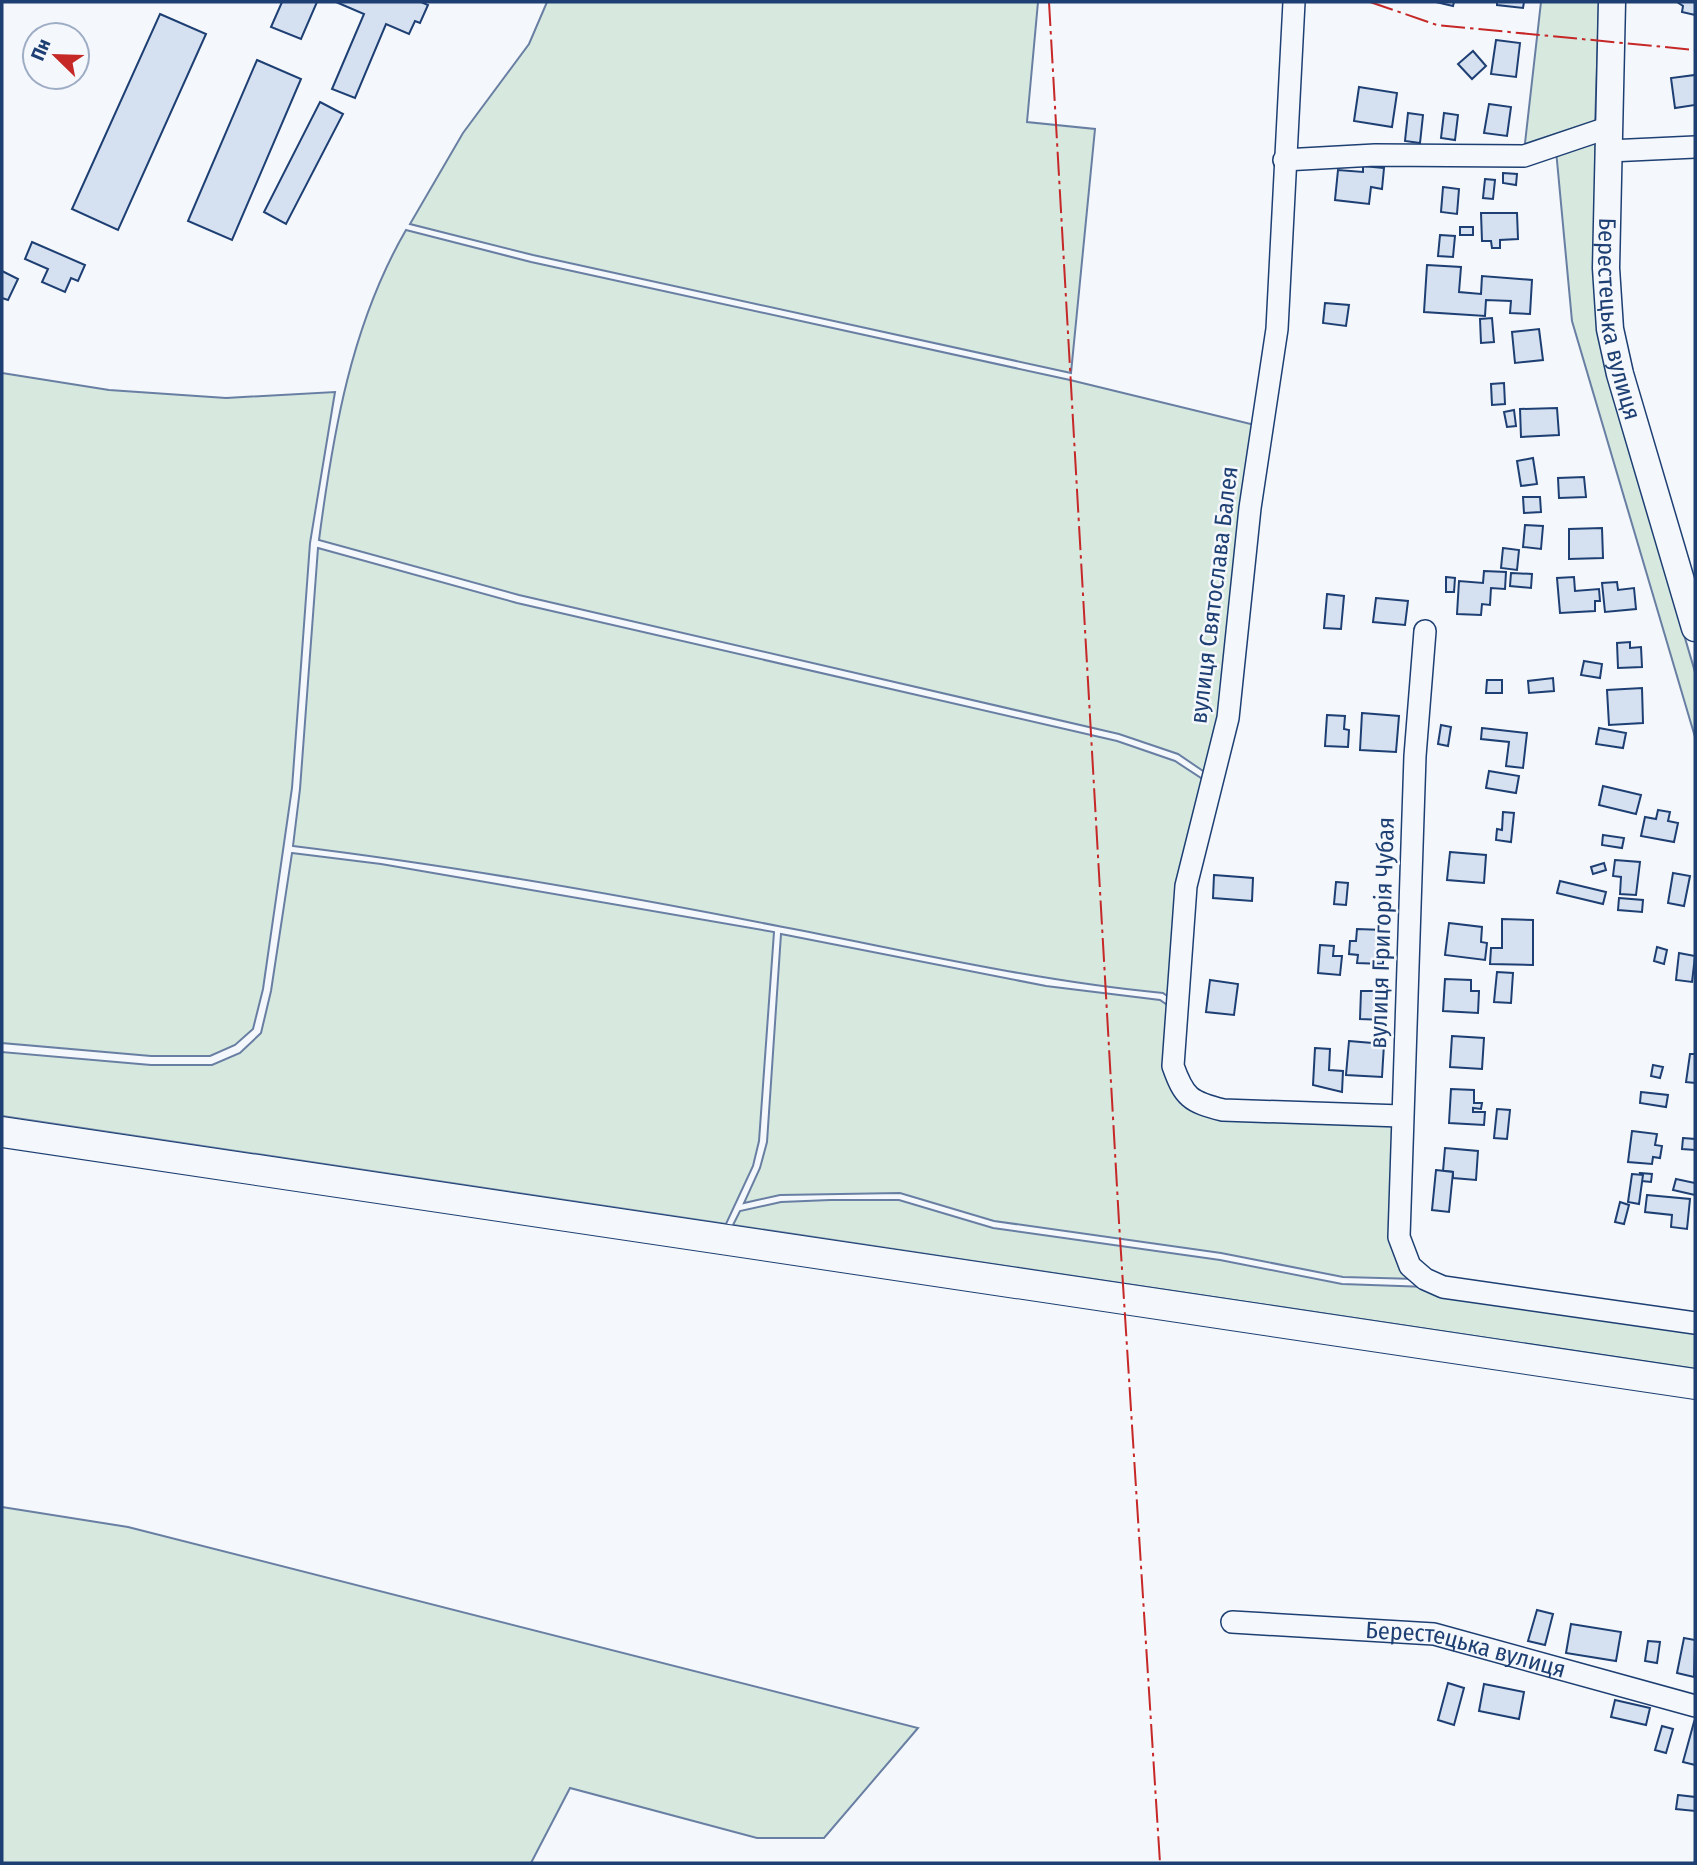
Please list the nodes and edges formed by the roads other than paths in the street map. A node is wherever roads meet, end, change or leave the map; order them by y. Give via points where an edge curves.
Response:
1 (1294, 2) edge
2 (1612, 2) edge
3 (1608, 140) junction
4 (1695, 147) edge
5 (1284, 160) junction
6 (1695, 628) edge
7 (1425, 631) dead end
8 (1401, 1116) junction
9 (2, 1132) edge
10 (1695, 1323) edge
11 (1695, 1384) edge
12 (1232, 1622) dead end
13 (1695, 1706) edge

1 - 5 street, вулиця Святослава Балея
2 - 3 main road, Берестецька вулиця
3 - 4 street
3 - 5 street via 1524,156
3 - 6 main road, Берестецька вулиця via 1606,268 1611,329 1620,374
5 - 8 street, вулиця Святослава Балея via 1277,329 1250,508 1228,718 1186,886 1173,1066 1182,1091 1198,1104 1223,1110
7 - 8 street, вулиця Григорія Чубая via 1415,756
8 - 10 street, вулиця Григорія Чубая via 1399,1237 1410,1266 1424,1279 1443,1287
9 - 11 highway
12 - 13 street, Берестецька вулиця via 1434,1634

